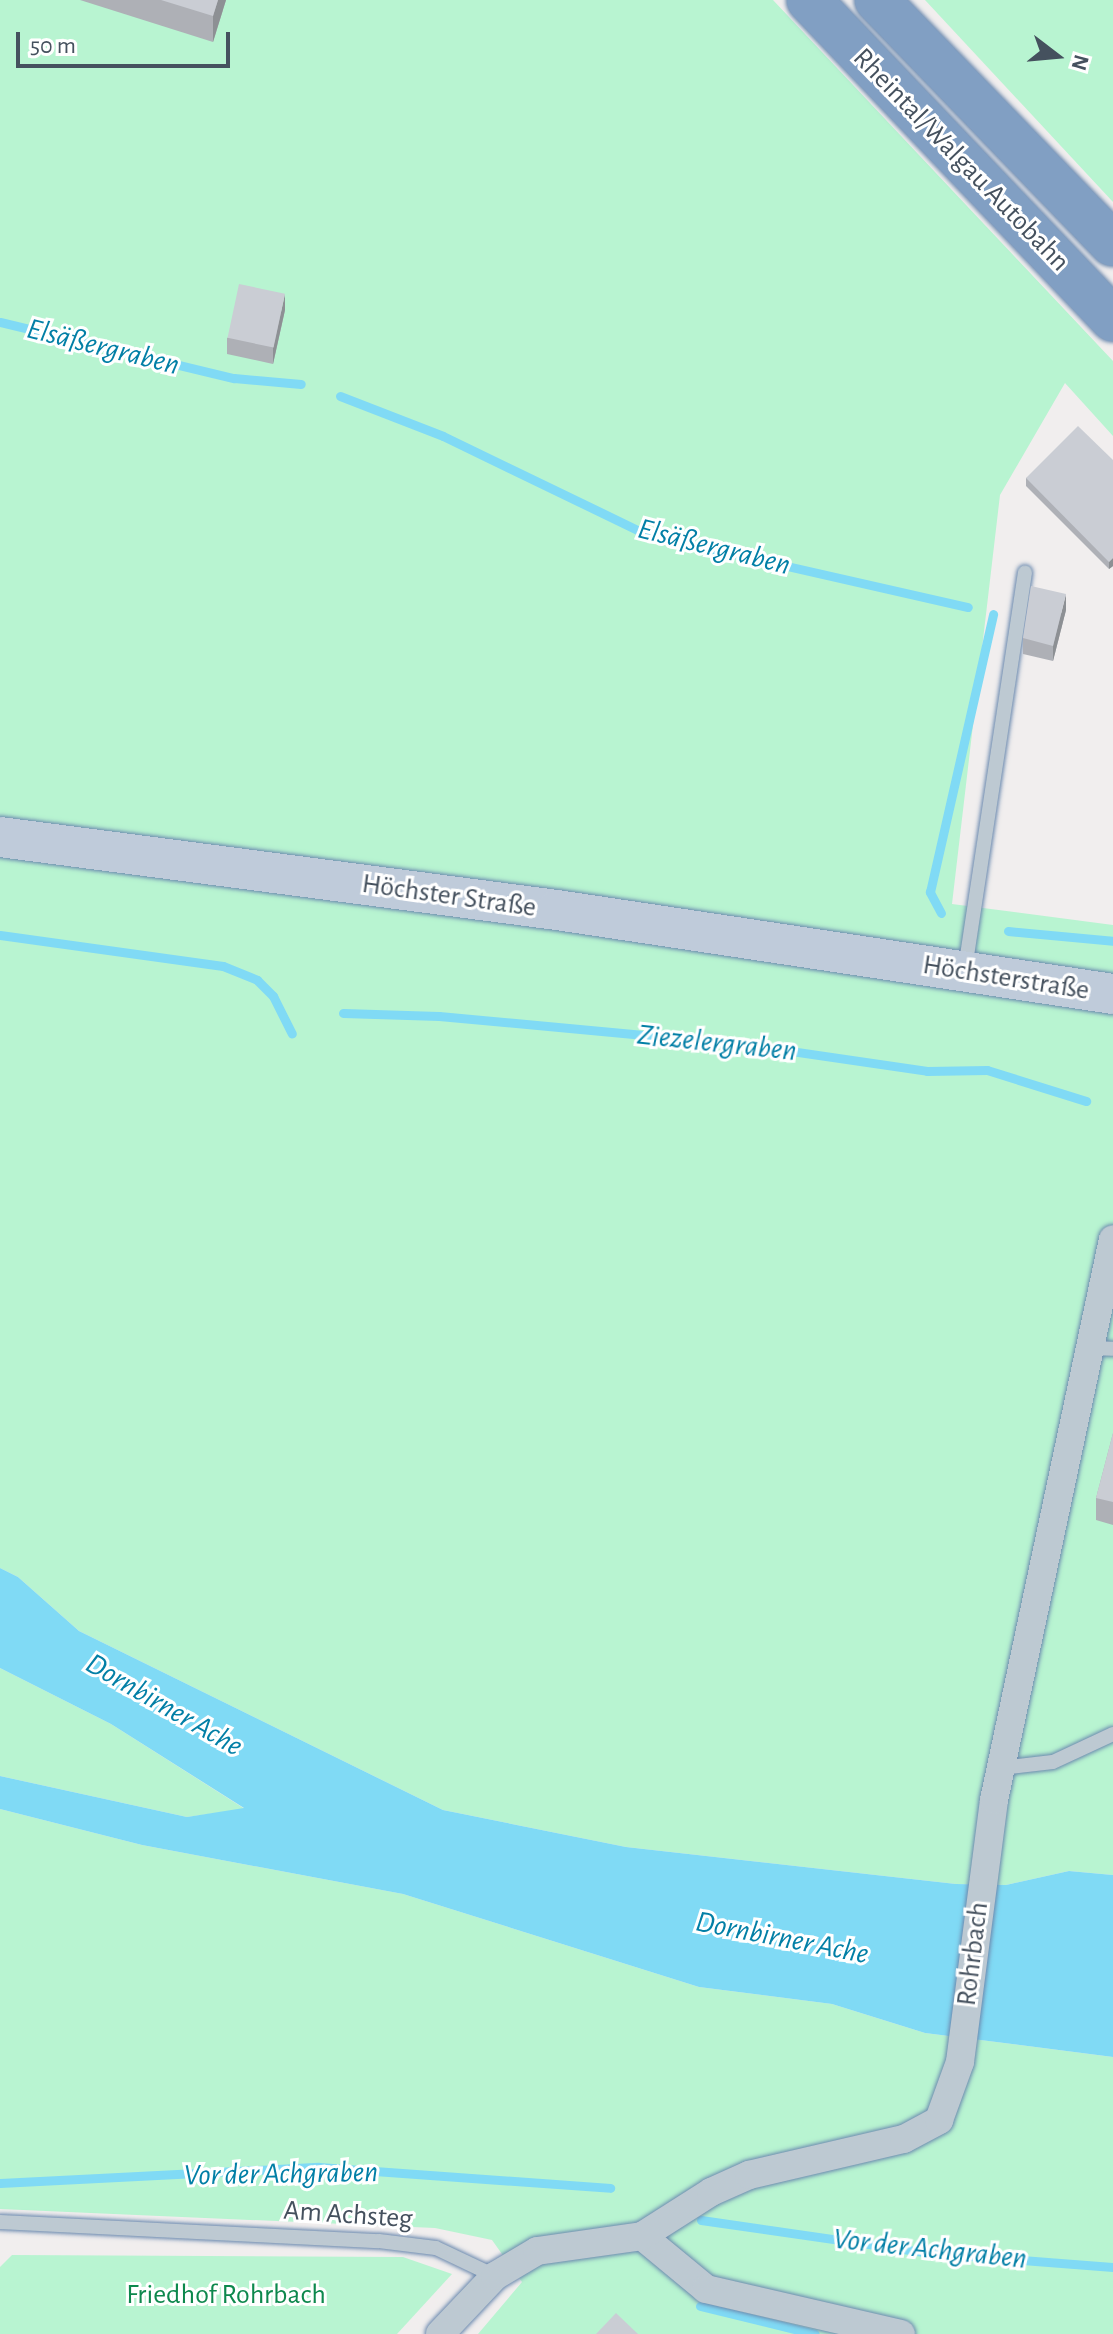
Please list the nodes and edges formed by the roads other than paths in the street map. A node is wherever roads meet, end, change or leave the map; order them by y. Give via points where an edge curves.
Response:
1 (809, 0) edge
2 (877, 0) edge
3 (1113, 244) edge
4 (1113, 319) edge
5 (1025, 573) dead end
6 (0, 837) edge
7 (898, 961) joint
8 (964, 973) junction
9 (1113, 994) edge
10 (1113, 1239) edge
11 (1101, 1349) edge
12 (1113, 1734) edge
13 (1001, 1768) junction
14 (1, 2221) edge
15 (642, 2236) junction
16 (495, 2276) junction
17 (440, 2334) edge
18 (901, 2334) edge

1 - 4 highway, Rheintal/Walgau Autobahn
2 - 3 highway, Rheintal/Walgau Autobahn
5 - 8 lane
6 - 7 main road, Höchster Straße
7 - 8 main road, Höchsterstraße
8 - 9 main road, Höchsterstraße
10 - 11 street, Rohrbach
11 - 13 street, Rohrbach
12 - 13 lane via 1053,1762
13 - 15 street, Rohrbach via 953,2092 939,2120 904,2139 749,2175 711,2192
14 - 16 lane, Am Achsteg via 379,2241 436,2248
15 - 16 street, Rohrbach via 537,2251
15 - 18 street via 706,2289
16 - 17 street, Rohrbach

